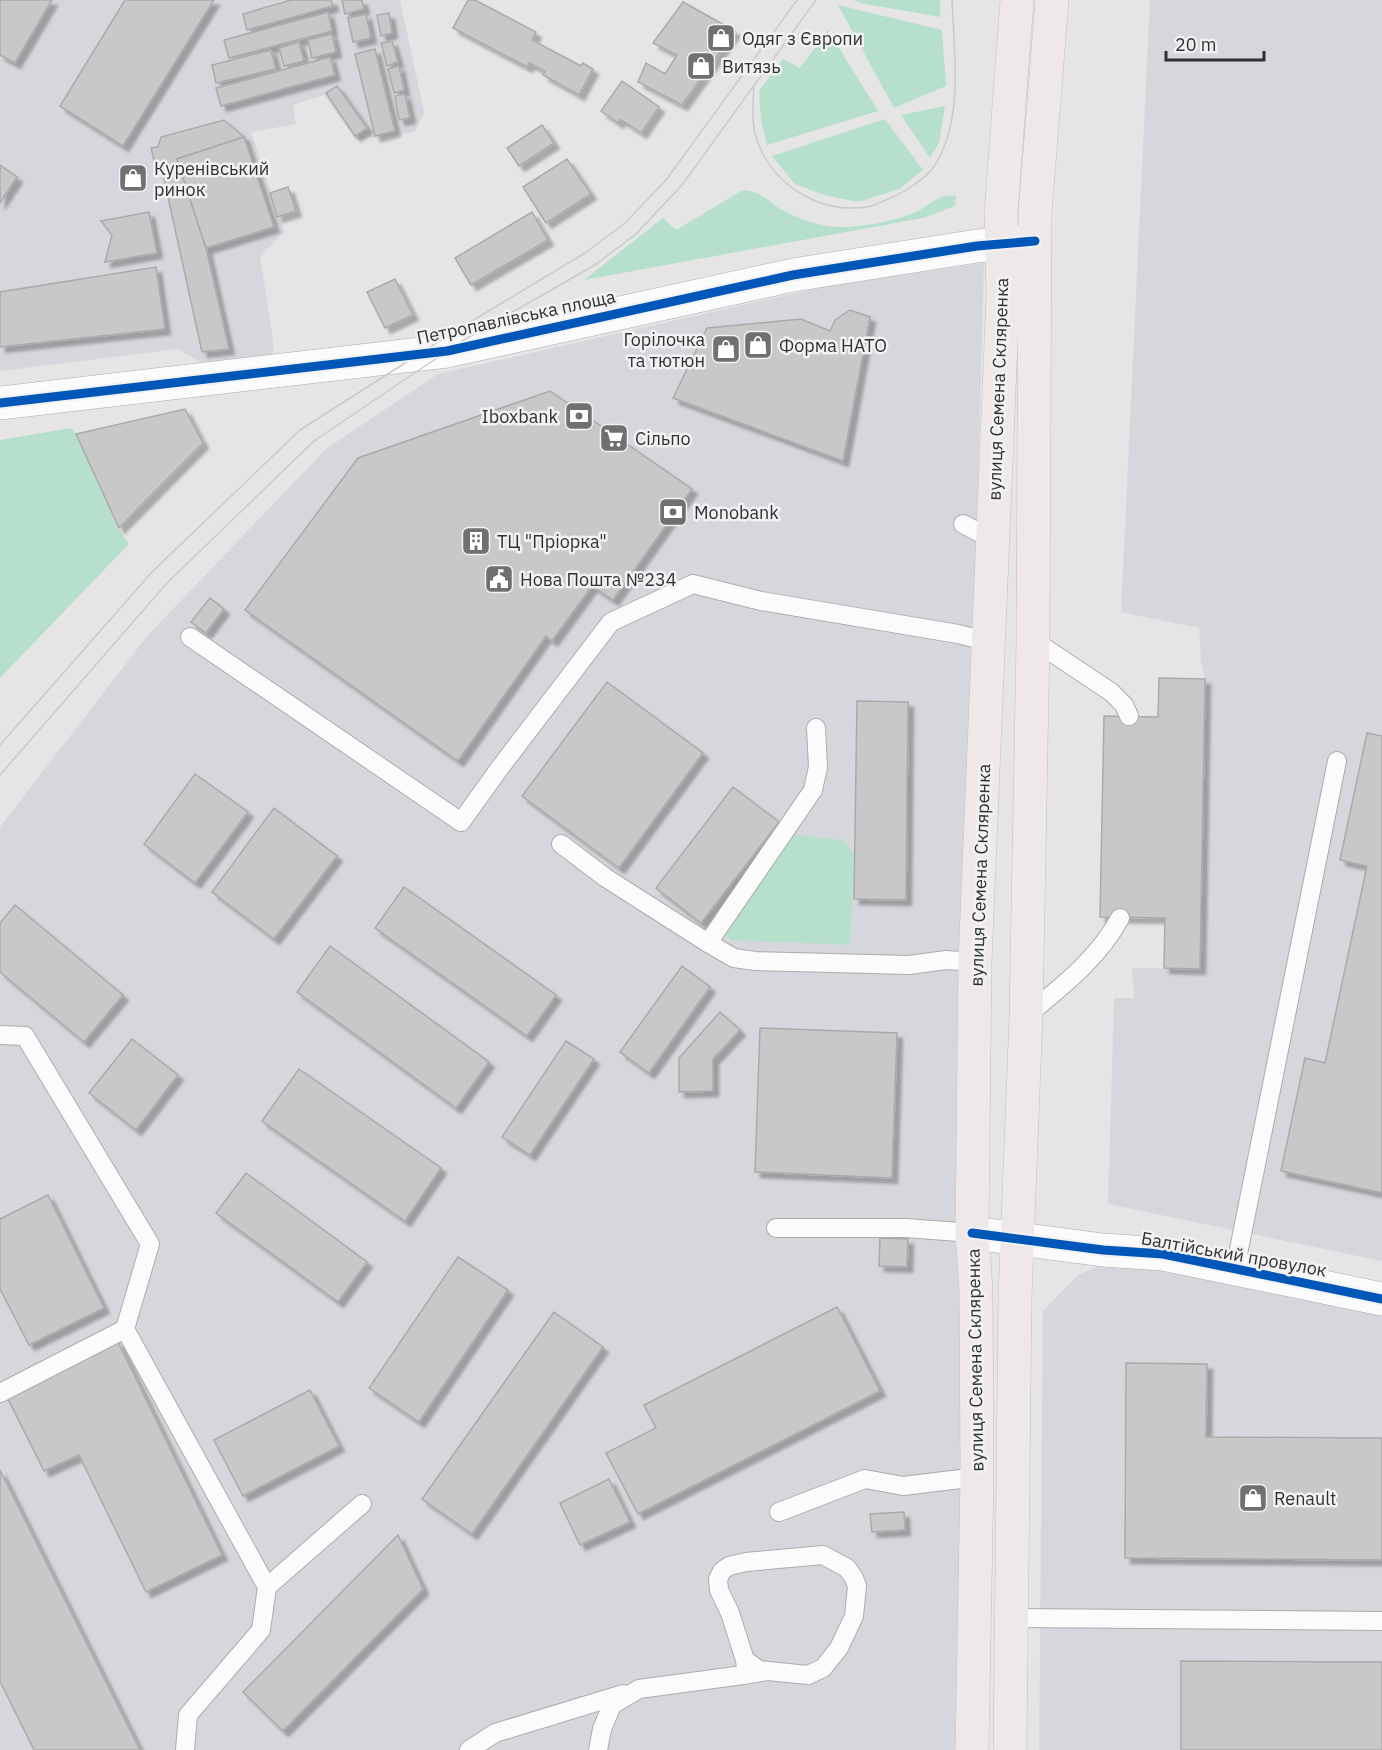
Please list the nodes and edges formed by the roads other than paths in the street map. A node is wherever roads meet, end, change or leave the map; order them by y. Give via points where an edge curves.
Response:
1 (1017, 0) edge
2 (1052, 0) edge
3 (1035, 241) junction
4 (1002, 243) junction
5 (0, 403) edge
6 (190, 637) dead end
7 (1033, 640) junction
8 (990, 642) junction
9 (1129, 716) dead end
10 (816, 728) dead end
11 (1337, 761) dead end
12 (561, 844) dead end
13 (1120, 918) dead end
14 (708, 943) junction
15 (975, 962) junction
16 (1026, 1016) junction
17 (0, 1035) edge
18 (776, 1228) dead end
19 (972, 1233) junction
20 (1017, 1239) junction
21 (1234, 1269) junction
22 (1382, 1299) edge
23 (125, 1329) junction
24 (0, 1393) edge
25 (977, 1477) junction
26 (362, 1504) dead end
27 (779, 1512) dead end
28 (267, 1587) junction
29 (1011, 1618) junction
30 (1382, 1621) edge
31 (744, 1667) junction
32 (639, 1689) junction
33 (185, 1750) edge
34 (469, 1750) edge
35 (598, 1750) edge
36 (972, 1750) edge
37 (1010, 1750) edge

1 - 4 main road, вулиця Семена Скляренка
2 - 3 main road, вулиця Семена Скляренка
3 - 4 street, Петропавлівська площа
3 - 7 main road, вулиця Семена Скляренка
4 - 5 street, Петропавлівська площа via 793,275 447,351
4 - 8 main road, вулиця Семена Скляренка
6 - 8 lane via 461,822 611,622 693,584 761,601
7 - 9 lane via 1111,692
7 - 16 main road, вулиця Семена Скляренка
8 - 15 main road, вулиця Семена Скляренка
10 - 14 lane via 818,767 813,790
11 - 21 lane
12 - 14 lane via 606,878
13 - 16 lane via 1111,936 1070,979
14 - 15 lane via 734,958 755,961 909,965 946,960
15 - 19 main road, вулиця Семена Скляренка
16 - 20 main road, вулиця Семена Скляренка
17 - 23 lane via 26,1036 150,1244
18 - 19 lane via 906,1228
19 - 20 street, Балтійський провулок
19 - 25 main road, вулиця Семена Скляренка
20 - 21 street, Балтійський провулок via 1163,1254
20 - 29 main road, вулиця Семена Скляренка
21 - 22 street, Балтійський провулок
23 - 24 lane
23 - 28 lane
25 - 27 lane via 903,1486 865,1479
25 - 36 main road, вулиця Семена Скляренка
26 - 28 lane
28 - 33 lane via 261,1630 188,1715
29 - 30 lane
29 - 37 main road, вулиця Семена Скляренка
31 - 31 lane via 808,1675 823,1668 839,1648 854,1616 857,1586 847,1568 823,1555 747,1562 722,1571 719,1590 730,1613
31 - 32 lane
32 - 34 lane via 495,1732
32 - 35 lane via 612,1705

